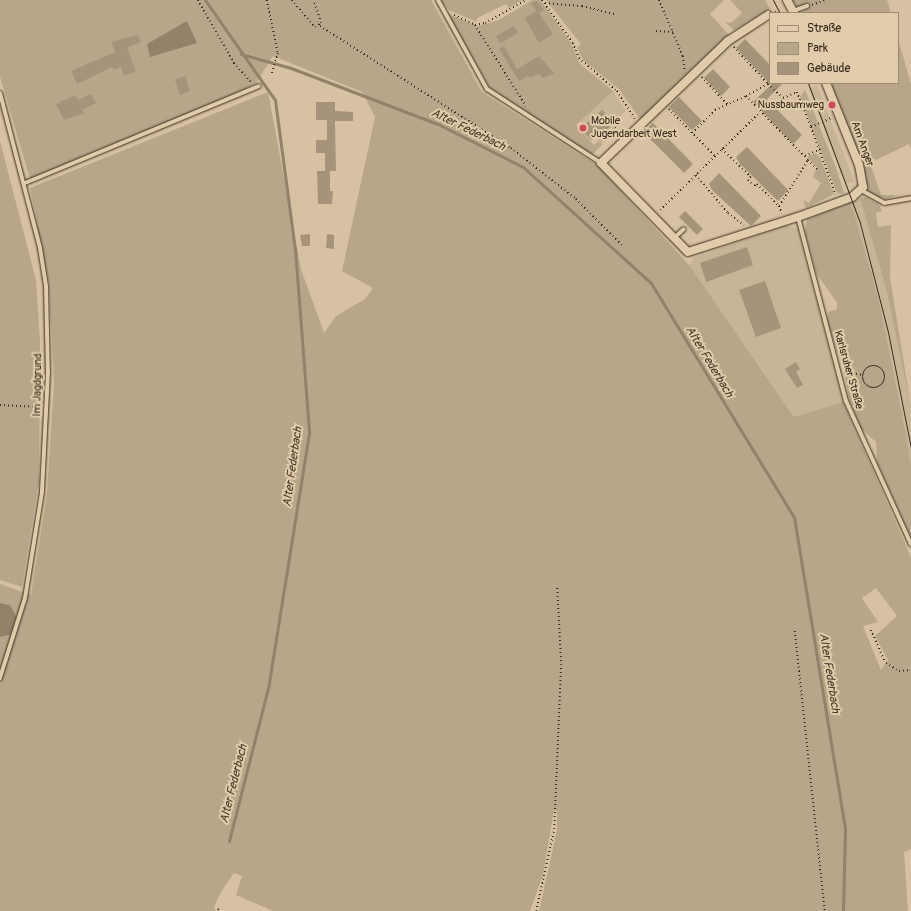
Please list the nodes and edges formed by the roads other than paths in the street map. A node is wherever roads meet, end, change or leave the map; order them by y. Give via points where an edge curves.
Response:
1 (438, 0) edge
2 (807, 6) road end
3 (791, 7) edge
4 (769, 14) edge
5 (826, 84) edge
6 (257, 87) road end
7 (0, 93) edge
8 (601, 163) junction
9 (24, 183) junction
10 (861, 190) junction
11 (911, 198) edge
12 (798, 217) junction
13 (684, 229) dead end
14 (674, 238) junction
15 (911, 544) edge
16 (0, 678) edge

1 - 8 lane via 487,89
2 - 3 lane
4 - 8 street via 728,41
5 - 10 street, Am Anger via 859,165
6 - 9 lane
7 - 9 lane, Im Jagdgrund
8 - 14 street
9 - 16 lane, Im Jagdgrund via 46,287 47,407 42,492 25,598
10 - 11 lane via 884,203
10 - 12 street
12 - 14 street via 694,252 685,250
12 - 15 lane, Karlsruher Straße via 838,373 864,444
13 - 14 lane

